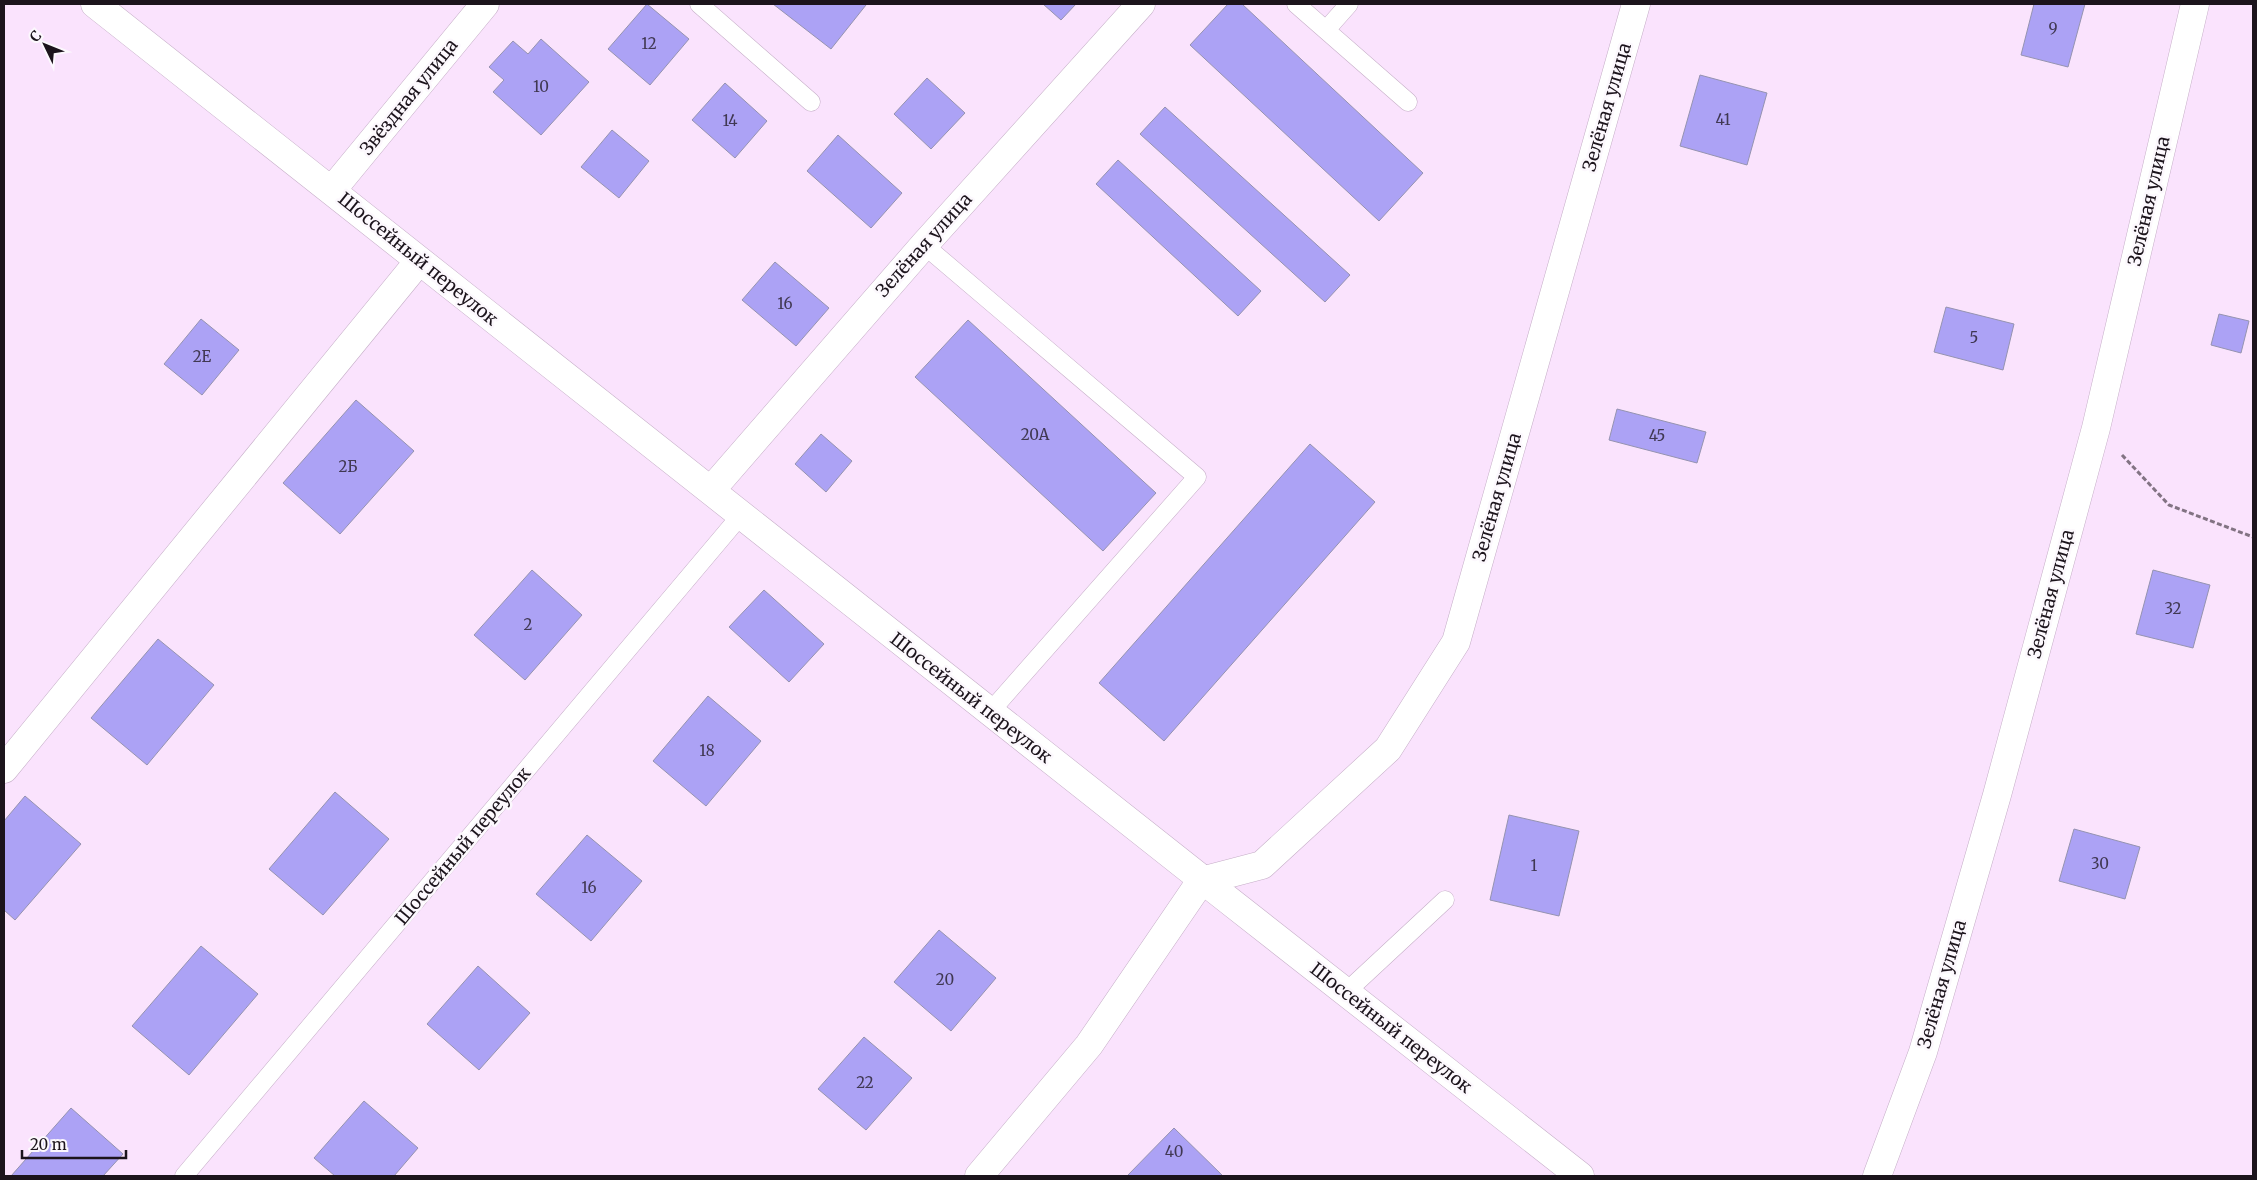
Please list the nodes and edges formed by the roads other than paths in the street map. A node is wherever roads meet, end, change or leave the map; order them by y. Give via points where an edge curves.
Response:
1 (96, 4) edge
2 (485, 4) edge
3 (699, 4) edge
4 (1141, 4) edge
5 (1296, 4) edge
6 (1349, 4) edge
7 (1636, 4) edge
8 (2195, 4) edge
9 (1326, 30) junction
10 (810, 102) dead end
11 (1408, 102) dead end
12 (332, 190) junction
13 (924, 244) junction
14 (419, 261) junction
15 (712, 489) junction
16 (741, 515) junction
17 (990, 712) junction
18 (4, 769) edge
19 (1201, 881) junction
20 (1445, 900) dead end
21 (1345, 993) junction
22 (184, 1176) edge
23 (979, 1176) edge
24 (1580, 1176) edge
25 (1878, 1176) edge

1 - 12 street, Шоссейный переулок
2 - 12 street, Звёздная улица
3 - 10 lane
4 - 13 street, Зелёная улица
5 - 9 lane
6 - 9 lane
7 - 19 street, Зелёная улица via 1456,642 1388,749 1262,865
8 - 25 street, Зелёная улица via 2096,428 1997,795 1923,1052
9 - 11 lane
12 - 14 street, Шоссейный переулок
13 - 15 street, Зелёная улица
13 - 17 lane via 1197,477
14 - 15 street, Шоссейный переулок
14 - 18 street
15 - 16 street, Шоссейный переулок
16 - 17 street, Шоссейный переулок
16 - 22 lane, Шоссейный переулок
17 - 19 street, Шоссейный переулок
19 - 21 street, Шоссейный переулок
19 - 23 street via 1090,1045
20 - 21 lane
21 - 24 street, Шоссейный переулок

